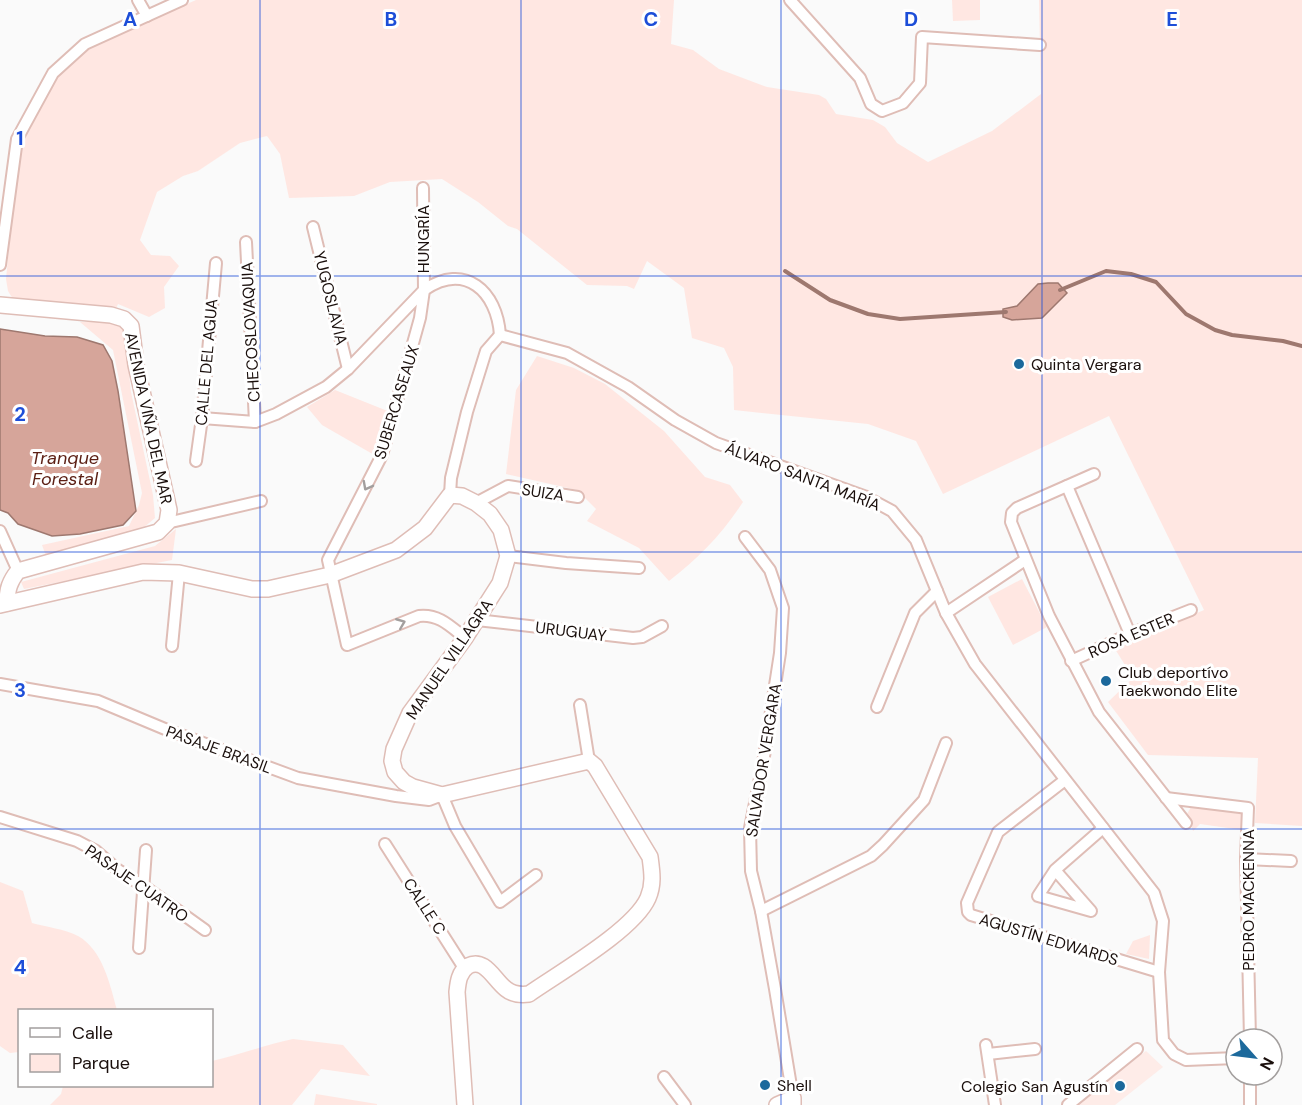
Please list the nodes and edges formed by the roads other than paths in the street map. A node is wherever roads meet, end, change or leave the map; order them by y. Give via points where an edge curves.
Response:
1 (138, 0) edge
2 (182, 0) edge
3 (790, 0) edge
4 (147, 16) junction
5 (1040, 45) dead end
6 (423, 188) dead end
7 (313, 227) dead end
8 (246, 242) dead end
9 (216, 263) dead end
10 (0, 265) edge
11 (423, 290) junction
12 (0, 305) edge
13 (500, 335) junction
14 (348, 369) junction
15 (202, 418) junction
16 (255, 422) junction
17 (196, 461) dead end
18 (1094, 474) dead end
19 (1067, 486) junction
20 (450, 495) junction
21 (578, 497) dead end
22 (261, 501) dead end
23 (477, 503) junction
24 (167, 523) junction
25 (0, 531) edge
26 (745, 537) dead end
27 (508, 556) junction
28 (1025, 560) junction
29 (639, 568) dead end
30 (18, 571) junction
31 (178, 573) junction
32 (330, 575) junction
33 (937, 591) junction
34 (4, 604) edge
35 (1191, 610) dead end
36 (946, 613) junction
37 (477, 620) junction
38 (662, 626) dead end
39 (1130, 634) junction
40 (465, 638) junction
41 (172, 646) dead end
42 (1071, 661) junction
43 (0, 684) edge
44 (580, 705) dead end
45 (878, 707) dead end
46 (945, 743) dead end
47 (589, 761) junction
48 (1065, 780) junction
49 (442, 795) junction
50 (1166, 798) junction
51 (0, 817) edge
52 (1186, 823) dead end
53 (1103, 828) junction
54 (384, 844) dead end
55 (146, 850) dead end
56 (1246, 859) junction
57 (1291, 861) dead end
58 (1055, 870) junction
59 (536, 875) dead end
60 (145, 887) junction
61 (761, 911) junction
62 (205, 930) dead end
63 (139, 948) dead end
64 (464, 968) junction
65 (1159, 972) junction
66 (1250, 1027) edge
67 (1035, 1049) dead end
68 (1137, 1049) dead end
69 (1224, 1058) edge
70 (664, 1077) dead end
71 (1250, 1087) edge
72 (793, 1102) edge
73 (465, 1105) edge
74 (685, 1105) edge
75 (777, 1105) edge
76 (995, 1105) edge
77 (1068, 1105) edge
78 (1250, 1105) edge

1 - 4 street
2 - 4 street
3 - 5 street via 860,78 871,104 882,111 903,103 920,83 921,37
4 - 10 street via 85,44 53,73 17,139
6 - 11 street, HUNGRÍA
7 - 14 street, YUGOSLAVIA
8 - 16 street, CHECOSLOVAQUIA
9 - 15 street, CALLE DEL AGUA
11 - 13 street via 447,280 466,280 484,290 495,307
11 - 14 street
11 -> 32 street, SUBERCASEAUX via 420,318 382,455 328,560
12 - 24 street, AVENIDA VIÑA DEL MAR via 111,315 131,326 169,510
13 - 20 street via 486,351 476,381 453,468
13 - 33 street, ÁLVARO SANTA MARÍA via 567,354 716,443 864,496 892,511 916,540
14 - 16 street via 326,387
15 - 16 street
15 - 17 street, CALLE DEL AGUA
18 - 19 street
19 - 28 street via 1012,513 1011,522
19 - 39 street
20 - 23 street
20 - 32 street via 425,528 396,550
21 - 23 street, SUIZA via 508,486
22 - 24 street
23 - 27 street via 501,530
24 - 30 street, AVENIDA VIÑA DEL MAR via 158,532
25 - 30 street
26 - 61 street, SALVADOR VERGARA via 770,570 783,609 780,653 750,828 751,871
27 - 29 street
27 - 37 street, MANUEL VILLAGRA via 500,583
28 - 36 street
28 - 42 street
30 - 34 street
31 - 32 street via 252,589
31 - 34 street via 143,572
31 - 41 street
32 -> 40 street via 347,645 419,616 431,615
33 - 36 street, ÁLVARO SANTA MARÍA
33 - 45 street via 915,613
35 - 39 street, ROSA ESTER
36 - 48 street, ÁLVARO SANTA MARÍA via 975,664
37 - 38 street, URUGUAY via 633,638
37 - 40 street, MANUEL VILLAGRA
39 - 42 street, ROSA ESTER
40 - 49 street, MANUEL VILLAGRA via 411,713 392,761 404,782
42 - 50 street via 1099,712
43 - 49 street, PASAJE BRASIL via 98,701 298,778 429,800
44 - 47 street
46 - 61 street via 924,800 871,856
47 - 49 street
47 - 64 street via 650,857 652,886 641,910 593,951 529,994 506,989 483,966 473,964
48 - 53 street, ÁLVARO SANTA MARÍA
48 - 65 street, AGUSTÍN EDWARDS via 998,832 967,903 968,912
49 - 59 street via 455,826 500,902
50 - 52 street
50 - 56 street, PEDRO MACKENNA via 1248,808
51 - 60 street, PASAJE CUATRO via 77,841
53 - 58 street
53 - 65 street, ÁLVARO SANTA MARÍA via 1158,902 1163,921
54 - 64 street, CALLE C
55 - 60 street
56 - 57 street
56 - 66 street, PEDRO MACKENNA
58 - 58 street via 1039,897 1091,911 1087,906
60 - 62 street, PASAJE CUATRO
60 - 63 street
61 - 72 street, SALVADOR VERGARA
64 - 73 street via 457,992
65 - 69 street, ÁLVARO SANTA MARÍA via 1161,1034 1168,1049 1186,1060
67 - 76 street via 987,1049
68 - 77 street
70 - 74 street
71 - 78 street
72 - 75 street

